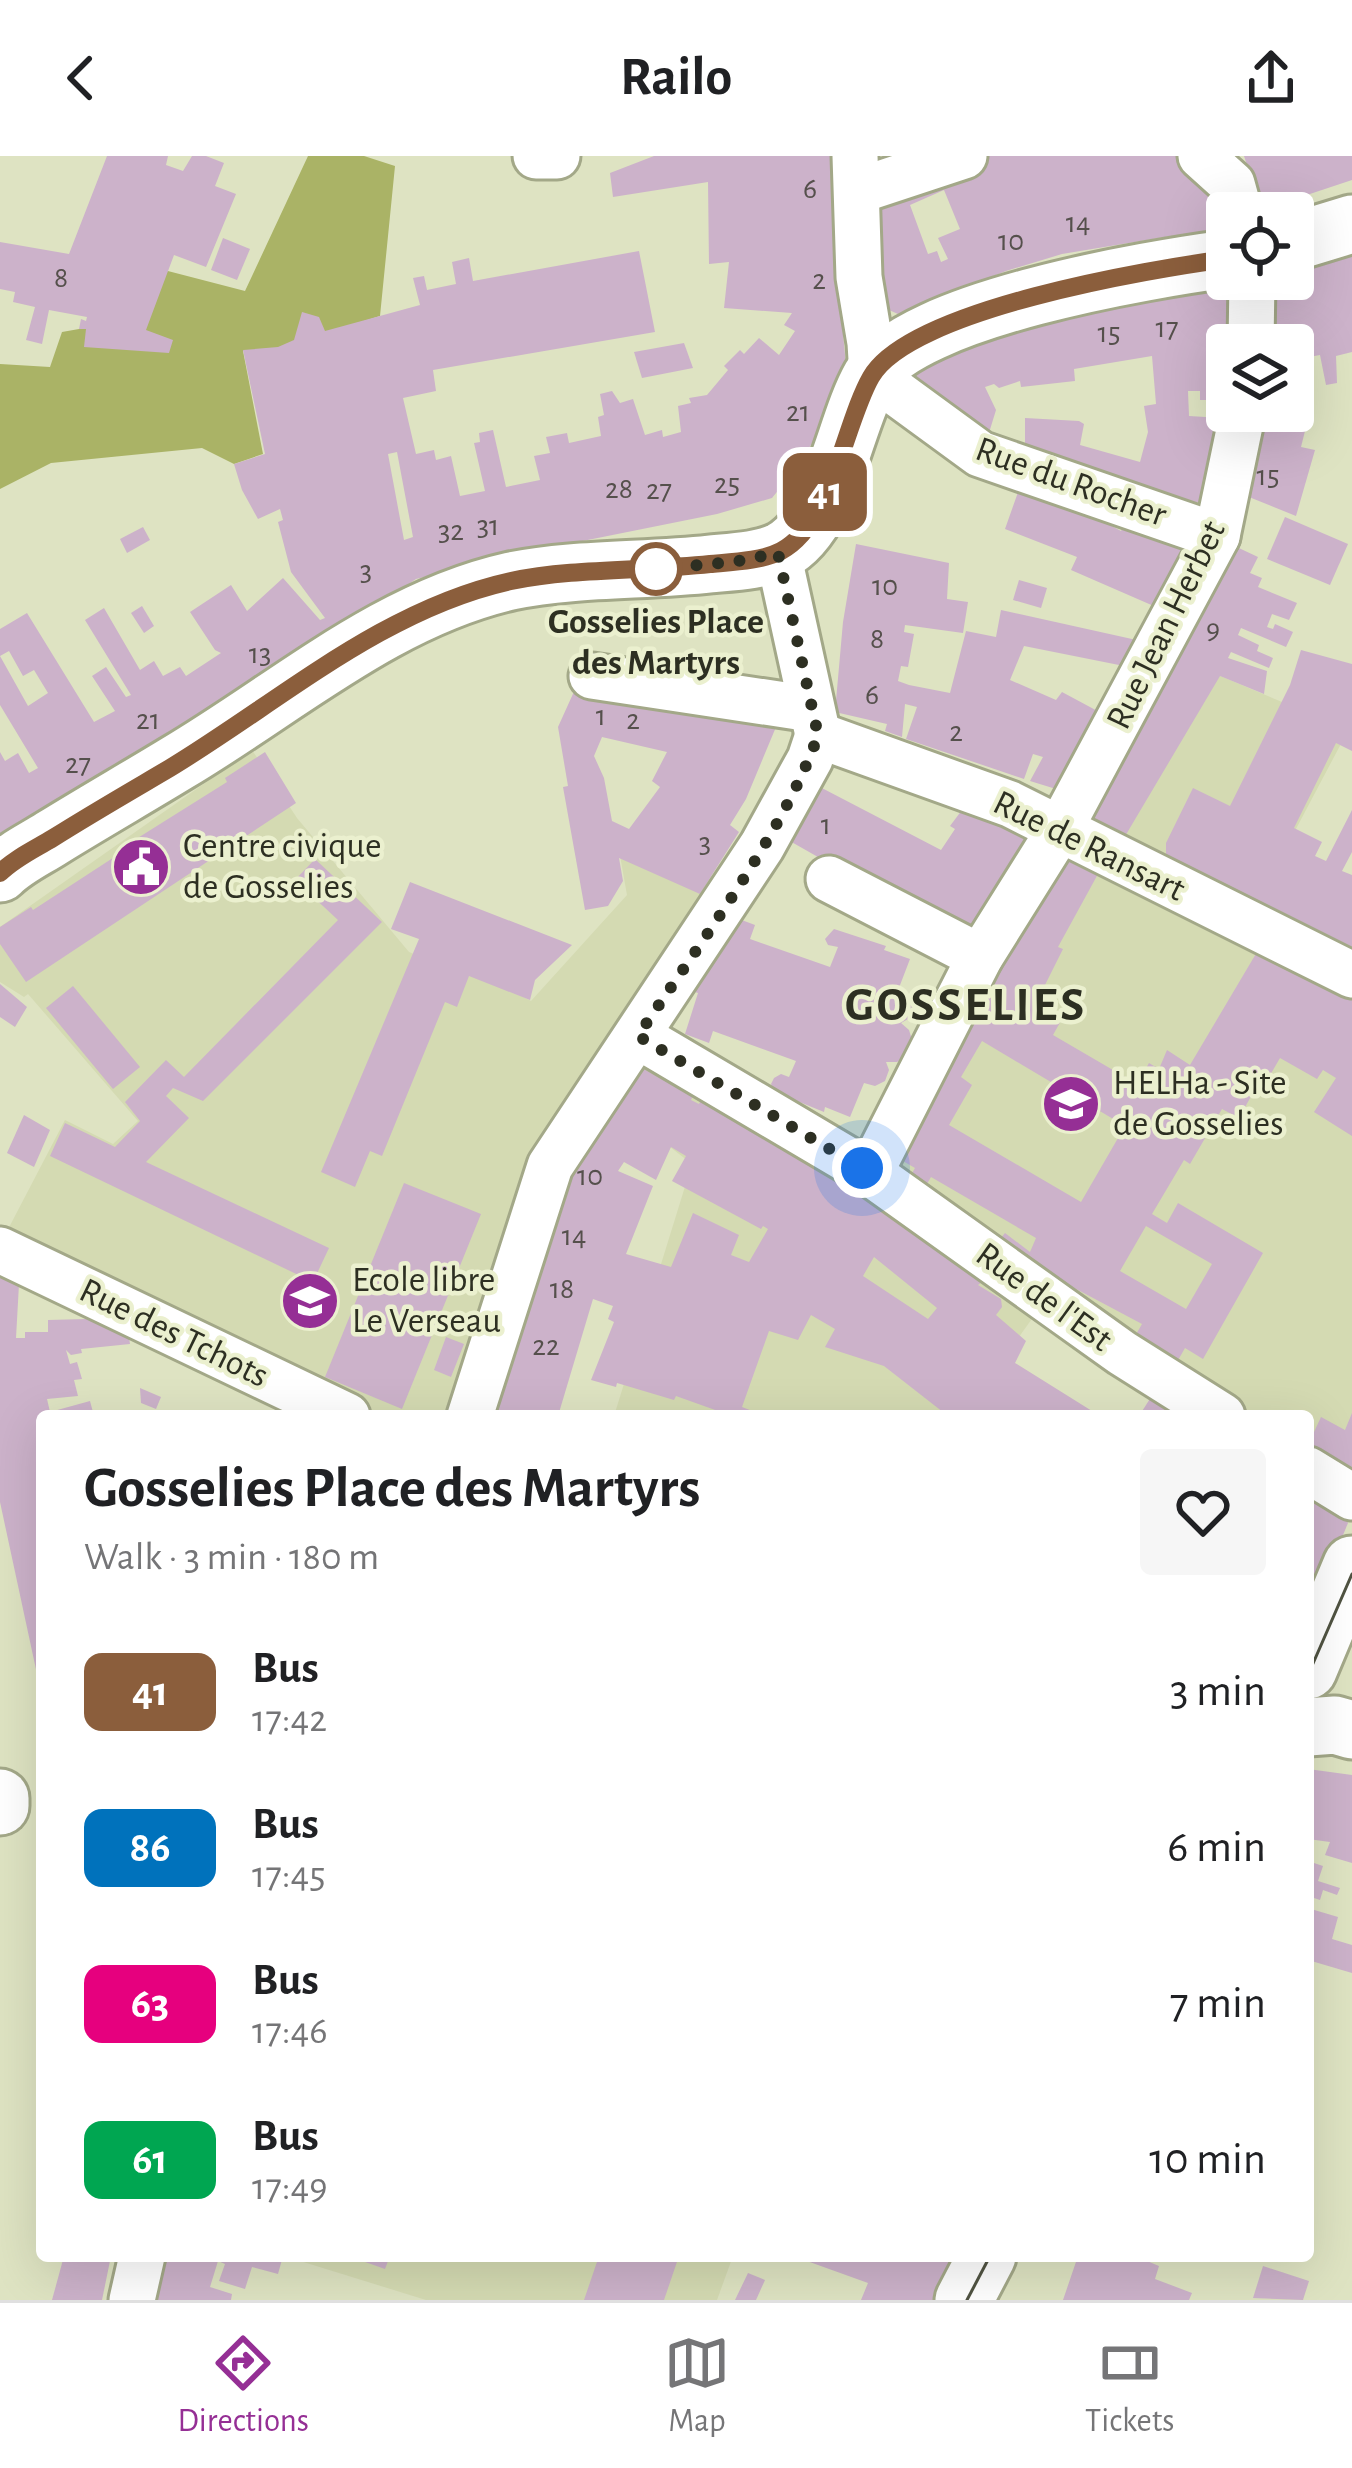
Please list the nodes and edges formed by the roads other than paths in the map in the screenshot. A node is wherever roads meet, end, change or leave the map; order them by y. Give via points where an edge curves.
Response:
1 (536, 156) edge
2 (556, 156) edge
3 (964, 156) edge
4 (1201, 156) edge
5 (857, 173) edge
6 (1234, 192) edge
7 (1352, 224) edge
8 (1314, 236) edge
9 (1206, 262) edge
10 (872, 375) junction
11 (1239, 432) edge
12 (1217, 536) junction
13 (778, 553) junction
14 (592, 676) dead end
15 (815, 722) junction
16 (1060, 830) junction
17 (0, 873) edge
18 (829, 879) dead end
19 (980, 957) junction
20 (1352, 975) edge
21 (638, 1036) junction
22 (869, 1173) junction
23 (0, 1250) edge
24 (334, 1410) edge
25 (472, 1410) edge
26 (1212, 1410) edge
27 (1314, 1474) edge
28 (1352, 1497) edge
29 (1352, 1565) edge
30 (1314, 1656) edge
31 (1314, 1727) edge
32 (1352, 1730) edge
33 (141, 2262) edge
34 (984, 2262) edge
35 (132, 2300) edge
36 (964, 2300) edge

1 - 2 street
3 - 5 street
4 - 6 street
5 - 10 street
7 - 8 main road
9 - 10 main road via 1011,304 915,340
10 - 12 street, Rue du Rocher via 980,454
10 - 13 main road via 832,481 802,537
11 - 12 street, Rue Jean Herbet
12 - 16 street, Rue Jean Herbet
13 - 15 street
13 - 17 main road via 514,580 458,597 312,675
14 - 15 street, Rue de Ransart
15 - 16 street, Rue de Ransart
15 - 21 street via 810,759 762,846
16 - 19 street, Rue Jean Herbet
16 - 20 street, Rue de Ransart
18 - 19 street
19 - 22 street, Rue Jean Herbet
21 - 22 street, Rue de l'Est
21 - 25 street via 550,1166
22 - 26 street, Rue de l'Est
23 - 24 street, Rue des Tchots
27 - 28 street
29 - 30 main road
31 - 32 main road
33 - 35 street
34 - 36 main road

